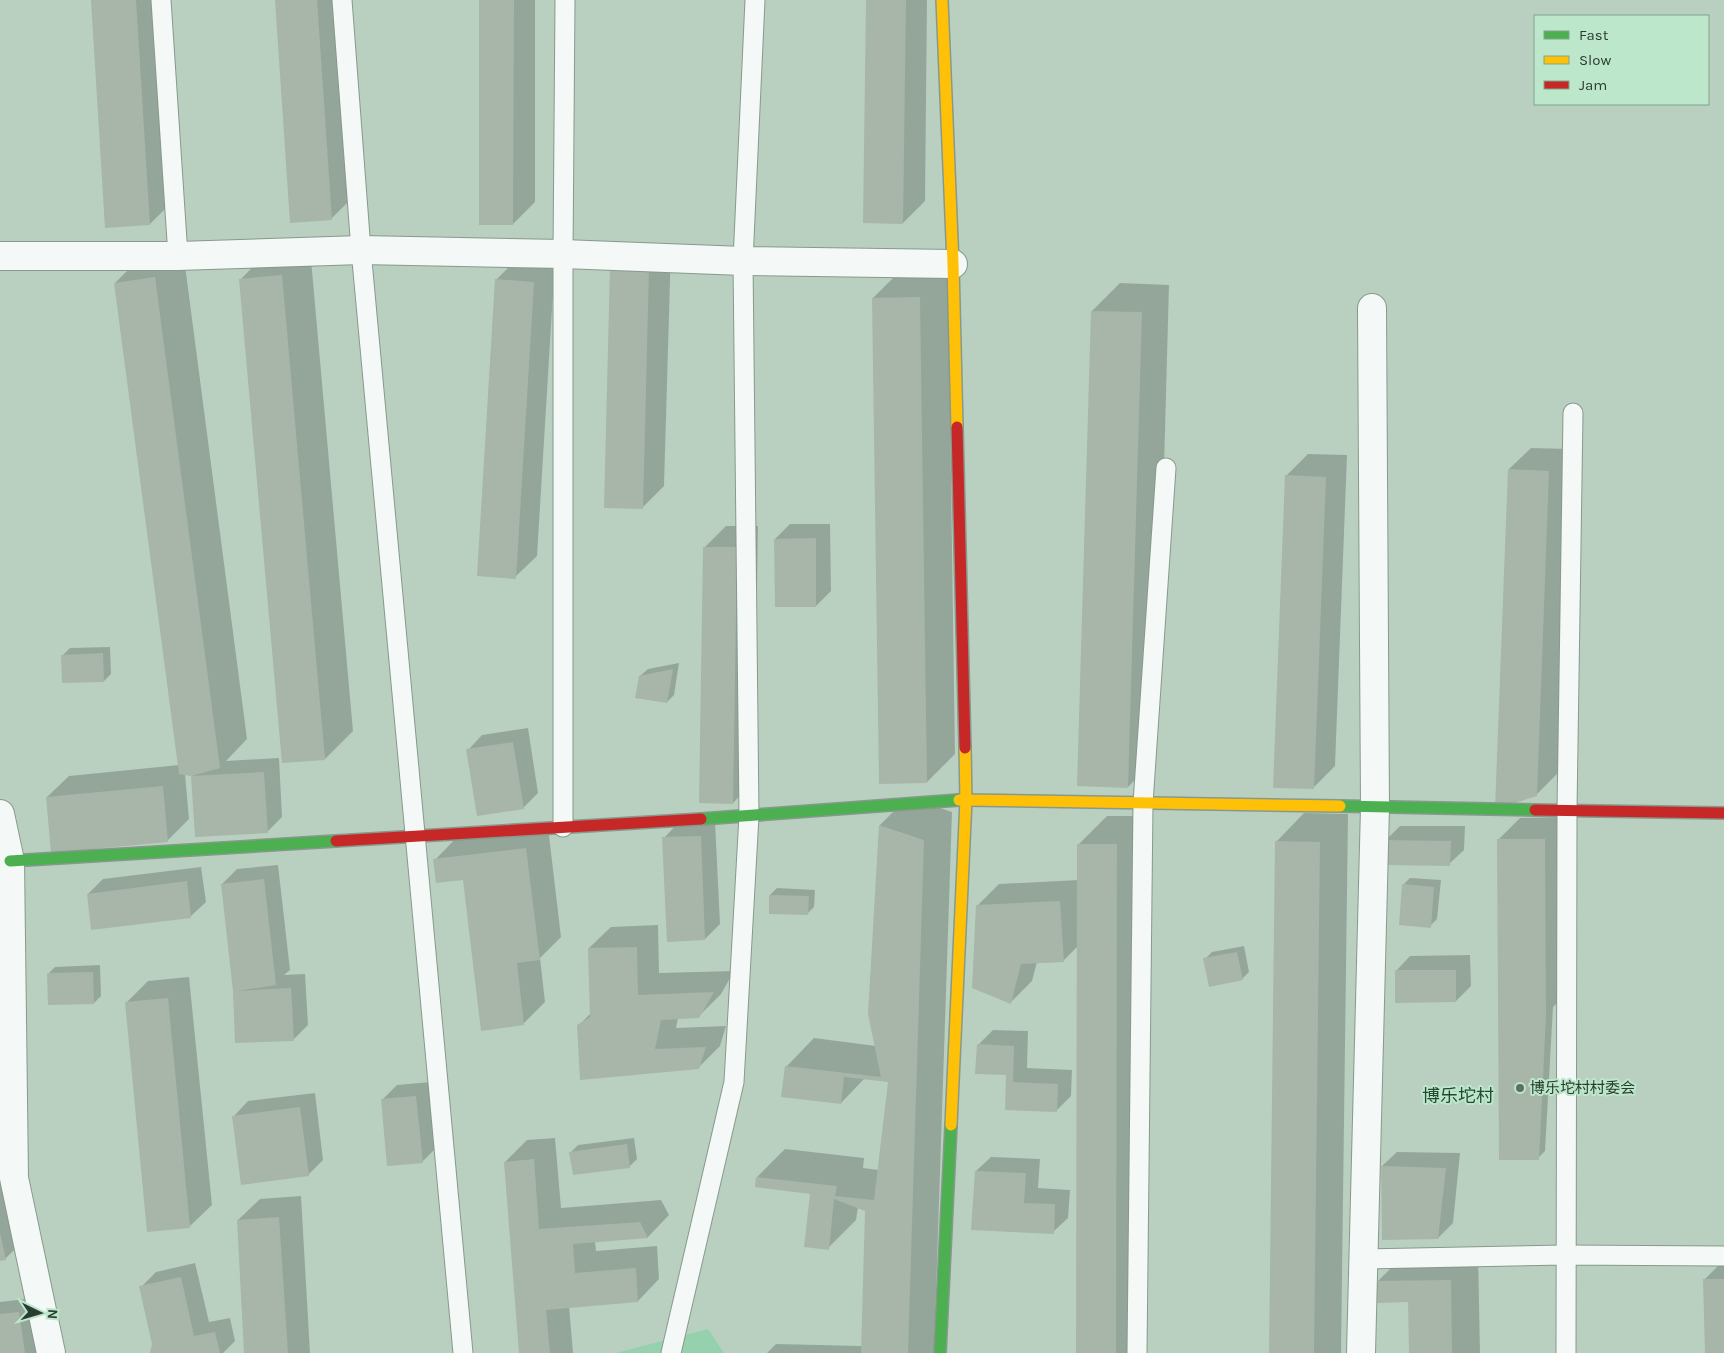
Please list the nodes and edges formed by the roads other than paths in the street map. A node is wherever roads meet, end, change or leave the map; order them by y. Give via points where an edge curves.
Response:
1 (161, 0) edge
2 (342, 0) edge
3 (565, 0) edge
4 (755, 0) edge
5 (942, 0) edge
6 (361, 250) junction
7 (563, 254) junction
8 (0, 256) edge
9 (178, 256) junction
10 (743, 261) junction
11 (953, 264) junction
12 (1372, 308) dead end
13 (1573, 413) dead end
14 (1166, 468) dead end
15 (966, 800) junction
16 (1143, 803) junction
17 (1374, 807) junction
18 (1566, 810) junction
19 (1724, 812) edge
20 (0, 814) edge
21 (749, 816) junction
22 (563, 828) junction
23 (416, 836) junction
24 (10, 861) junction
25 (7, 1179) edge
26 (1565, 1255) junction
27 (1724, 1256) edge
28 (1364, 1259) junction
29 (51, 1353) edge
30 (463, 1353) edge
31 (671, 1353) edge
32 (940, 1353) edge
33 (1137, 1353) edge
34 (1361, 1353) edge
35 (1566, 1353) edge

1 - 9 lane
2 - 6 lane
3 - 7 lane
4 - 10 lane
5 - 11 street
6 - 7 street
6 - 9 street
6 - 23 lane
7 - 10 street
7 - 22 lane
8 - 9 street
10 - 11 street
10 - 21 lane
11 - 15 street
12 - 17 street
13 - 18 lane
14 - 16 lane
15 - 16 street
15 - 21 street
15 - 32 street
16 - 17 street
16 - 33 lane
17 - 18 street
17 - 28 street
18 - 19 street
18 - 26 lane
20 - 24 street
21 - 22 street
21 - 31 lane via 734,1082
22 - 23 street
23 - 24 street
23 - 30 lane
24 - 25 street
25 - 29 street
26 - 27 lane
26 - 28 lane
26 - 35 lane
28 - 34 street

